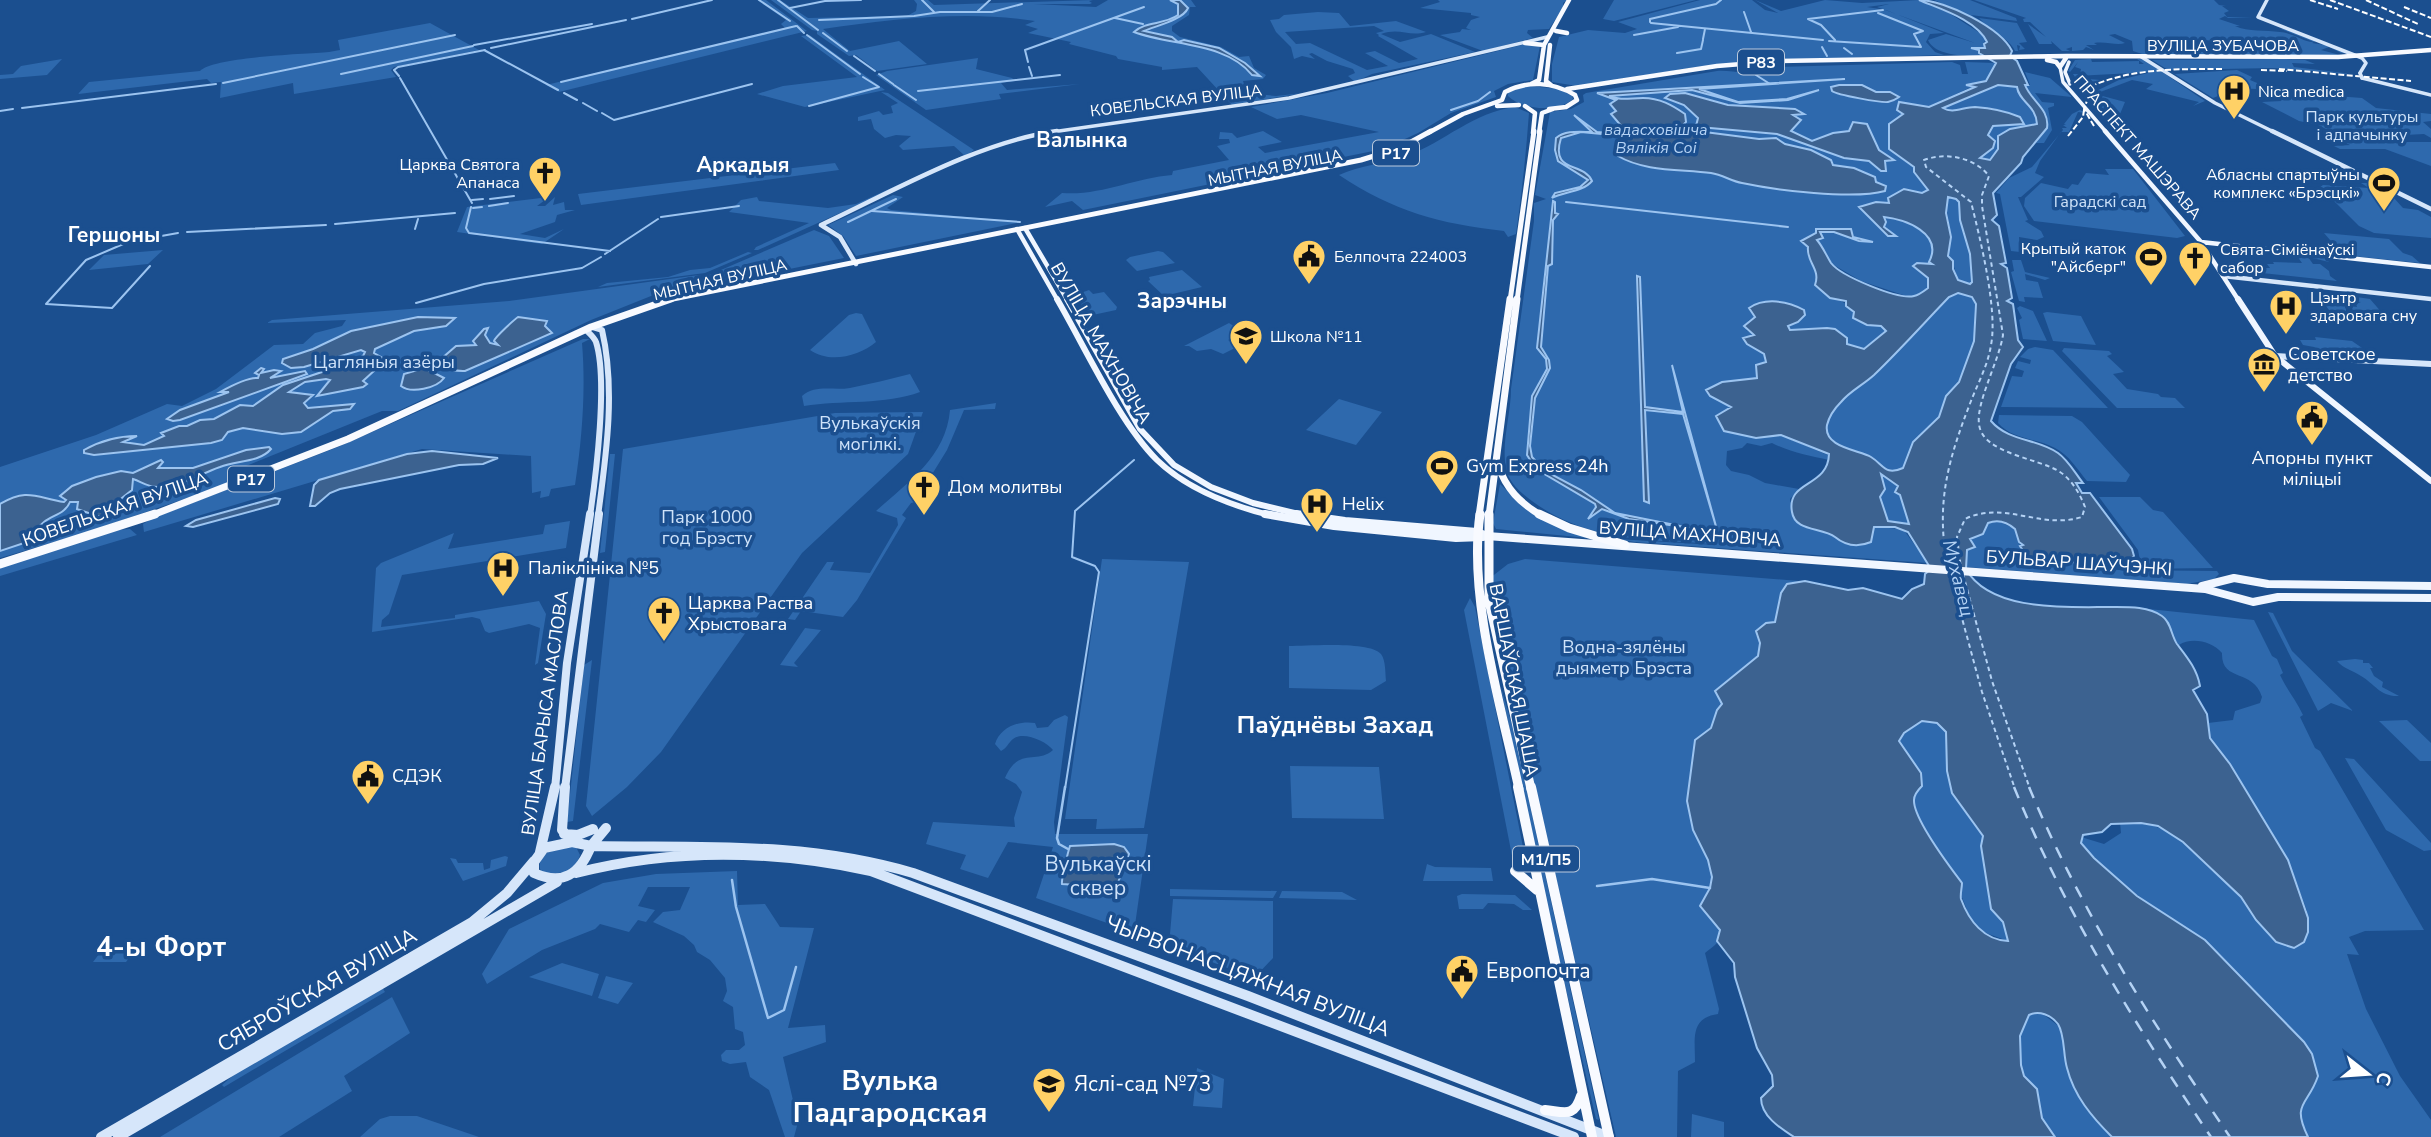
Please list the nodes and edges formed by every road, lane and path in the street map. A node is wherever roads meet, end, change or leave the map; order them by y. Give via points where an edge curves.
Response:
1 (1571, 0) edge
2 (2267, 0) edge
3 (1561, 18) junction
4 (1556, 31) junction
5 (1567, 33) dead end
6 (1533, 41) joint
7 (1547, 42) junction
8 (1525, 43) junction
9 (2431, 51) edge
10 (2054, 57) junction
11 (2076, 57) junction
12 (2142, 57) junction
13 (2361, 57) junction
14 (2016, 58) junction
15 (1947, 59) junction
16 (2068, 60) junction
17 (2060, 67) junction
18 (1528, 85) junction
19 (1554, 86) junction
20 (1561, 88) junction
21 (1575, 95) junction
22 (2431, 95) edge
23 (1505, 96) junction
24 (1522, 105) junction
25 (1553, 108) junction
26 (2256, 124) junction
27 (2289, 138) junction
28 (2282, 139) junction
29 (2328, 157) junction
30 (2319, 158) junction
31 (2163, 194) junction
32 (2431, 211) edge
33 (1022, 230) junction
34 (2201, 242) junction
35 (855, 262) junction
36 (2431, 267) edge
37 (2223, 276) junction
38 (2431, 299) edge
39 (591, 330) junction
40 (2276, 356) junction
41 (2431, 364) edge
42 (1493, 448) junction
43 (2431, 481) edge
44 (1477, 535) junction
45 (1487, 536) junction
46 (1625, 545) junction
47 (0, 564) edge
48 (1891, 564) joint
49 (592, 575) junction
50 (580, 578) junction
51 (2222, 581) junction
52 (2252, 582) junction
53 (2431, 586) edge
54 (2181, 587) junction
55 (590, 594) junction
56 (578, 596) junction
57 (2235, 597) junction
58 (2431, 598) edge
59 (2264, 599) junction
60 (1491, 663) junction
61 (1502, 663) junction
62 (1501, 681) junction
63 (593, 829) dead end
64 (572, 839) junction
65 (590, 846) junction
66 (609, 846) junction
67 (538, 856) junction
68 (587, 858) junction
69 (1532, 859) junction
70 (568, 876) junction
71 (1540, 894) junction
72 (393, 972) junction
73 (1582, 1093) junction
74 (1545, 1110) junction
75 (1590, 1132) edge
76 (101, 1137) edge
77 (118, 1137) edge
78 (1574, 1137) edge
79 (1609, 1137) edge

1 - 3 highway
2 - 13 main road via 2258,17
3 - 4 highway
3 - 7 highway
4 - 5 highway
4 - 7 highway
6 - 7 highway
6 - 8 main road, КОВЕЛЬСКАЯ ВУЛІЦА
7 - 8 highway
7 - 18 highway via 1539,80
7 - 19 highway via 1546,81
8 - 35 main road, КОВЕЛЬСКАЯ ВУЛІЦА via 1283,100 1023,136 821,225 840,237
9 - 13 highway, ВУЛІЦА ЗУБАЧОВА / Р83
10 - 11 highway, ВУЛІЦА ЗУБАЧОВА / Р83
10 - 14 highway, ВУЛІЦА ЗУБАЧОВА / Р83
10 - 16 highway
11 - 12 highway, ВУЛІЦА ЗУБАЧОВА / Р83
11 - 16 highway
12 - 13 highway, ВУЛІЦА ЗУБАЧОВА / Р83
12 - 26 main road
13 - 22 main road via 2366,61 2361,73 2370,82
14 - 15 highway, Р83
14 - 16 highway, Р83
14 - 17 highway via 2050,61
15 - 20 highway, Р83 via 1744,64
15 - 21 highway, Р83 via 1736,66 1583,90
16 - 17 highway
16 - 31 main road, ПРАСПЕКТ МАШЭРАВА via 2068,82
17 - 31 main road, ПРАСПЕКТ МАШЭРАВА via 2063,82
18 - 19 highway
18 - 23 highway via 1508,89
19 - 20 highway
20 - 21 highway
21 - 25 highway via 1577,100 1571,105
23 - 24 highway
23 - 33 highway, МЫТНАЯ ВУЛІЦА / Р17 via 1451,119 1409,144 1369,158
24 - 25 highway
24 - 33 highway, МЫТНАЯ ВУЛІЦА / Р17 via 1479,111 1411,147 1356,165
24 - 42 highway, ВАРШАЎСКАЯ ШАША / М1/П5 via 1535,113 1533,138
25 - 42 highway, ВАРШАЎСКАЯ ШАША / М1/П5 via 1542,113
26 - 27 main road
26 - 28 main road
27 - 28 main road
27 - 29 main road
28 - 30 main road
29 - 30 main road
29 - 32 main road
30 - 32 main road
31 - 34 main road, ПРАСПЕКТ МАШЭРАВА
33 - 35 highway, МЫТНАЯ ВУЛІЦА / Р17
33 - 44 main road, ВУЛІЦА МАХНОВІЧА via 1133,432 1150,454 1177,475 1217,497 1295,521
34 - 36 main road
34 - 37 main road, ПРАСПЕКТ МАШЭРАВА
35 - 39 highway, МЫТНАЯ ВУЛІЦА / Р17 via 685,295
37 - 38 main road
37 - 40 main road, ПРАСПЕКТ МАШЭРАВА
39 - 47 highway, КОВЕЛЬСКАЯ ВУЛІЦА / Р17 via 351,439 107,531
39 - 49 main road, ВУЛІЦА БАРЫСА МАСЛОВА via 604,334 606,343 608,407
39 - 50 main road, ВУЛІЦА БАРЫСА МАСЛОВА via 597,344 600,409
40 - 41 main road
40 - 43 main road, ПРАСПЕКТ МАШЭРАВА
42 - 44 highway, ВАРШАЎСКАЯ ШАША / М1/П5
42 - 45 highway, ВАРШАЎСКАЯ ШАША / М1/П5
42 - 46 highway via 1501,478 1524,503 1564,527
44 - 45 main road, ВУЛІЦА МАХНОВІЧА
44 - 60 highway, ВАРШАЎСКАЯ ШАША / М1/П5 via 1478,589
45 - 46 main road, ВУЛІЦА МАХНОВІЧА
45 - 61 highway, ВАРШАЎСКАЯ ШАША / М1/П5 via 1489,601
46 - 48 main road, ВУЛІЦА МАХНОВІЧА
48 - 54 main road, БУЛЬВАР ШАЎЧЭНКІ
49 - 50 main road
49 - 55 main road, ВУЛІЦА БАРЫСА МАСЛОВА
50 - 56 main road, ВУЛІЦА БАРЫСА МАСЛОВА
51 - 52 main road, БУЛЬВАР ШАЎЧЭНКІ
51 - 54 main road, БУЛЬВАР ШАЎЧЭНКІ
51 - 57 main road via 2223,589
52 - 53 main road, БУЛЬВАР ШАЎЧЭНКІ
52 - 59 main road via 2265,593
54 - 57 main road, БУЛЬВАР ШАЎЧЭНКІ
55 - 56 main road
55 - 64 main road, ВУЛІЦА БАРЫСА МАСЛОВА via 563,803
56 - 67 main road, ВУЛІЦА БАРЫСА МАСЛОВА via 554,784
57 - 59 main road, БУЛЬВАР ШАЎЧЭНКІ via 2253,602
58 - 59 main road, БУЛЬВАР ШАЎЧЭНКІ
60 - 61 highway
60 - 62 highway, ВАРШАЎСКАЯ ШАША / М1/П5
61 - 62 highway, ВАРШАЎСКАЯ ШАША / М1/П5
62 - 69 highway, ВАРШАЎСКАЯ ШАША / М1/П5
62 - 79 highway, ВАРШАЎСКАЯ ШАША / М1/П5
63 - 64 main road
64 - 65 main road, ЧЫРВОНАСЦЯЖНАЯ ВУЛІЦА
64 - 67 main road
64 - 68 main road via 587,849
65 - 66 main road, ЧЫРВОНАСЦЯЖНАЯ ВУЛІЦА
65 - 66 main road via 606,828 602,840
65 - 68 main road
66 - 74 main road, ЧЫРВОНАСЦЯЖНАЯ ВУЛІЦА via 794,848 879,862
67 - 70 main road via 533,869 538,877
67 - 72 main road, СЯБРОЎСКАЯ ВУЛІЦА via 507,892 472,922
68 - 70 main road
69 - 71 highway, ВАРШАЎСКАЯ ШАША / М1/П5
69 - 71 highway via 1526,869 1516,872
70 - 72 main road, СЯБРОЎСКАЯ ВУЛІЦА
70 - 78 main road, ЧЫРВОНАСЦЯЖНАЯ ВУЛІЦА via 627,860 675,857 789,858 871,871
71 - 73 highway, ВАРШАЎСКАЯ ШАША / М1/П5
72 - 76 main road, СЯБРОЎСКАЯ ВУЛІЦА
72 - 77 main road, СЯБРОЎСКАЯ ВУЛІЦА
73 - 74 highway via 1577,1108 1569,1113
73 - 75 highway, ВАРШАЎСКАЯ ШАША / М1/П5
74 - 75 main road, ЧЫРВОНАСЦЯЖНАЯ ВУЛІЦА
75 - 79 main road, ЧЫРВОНАСЦЯЖНАЯ ВУЛІЦА

